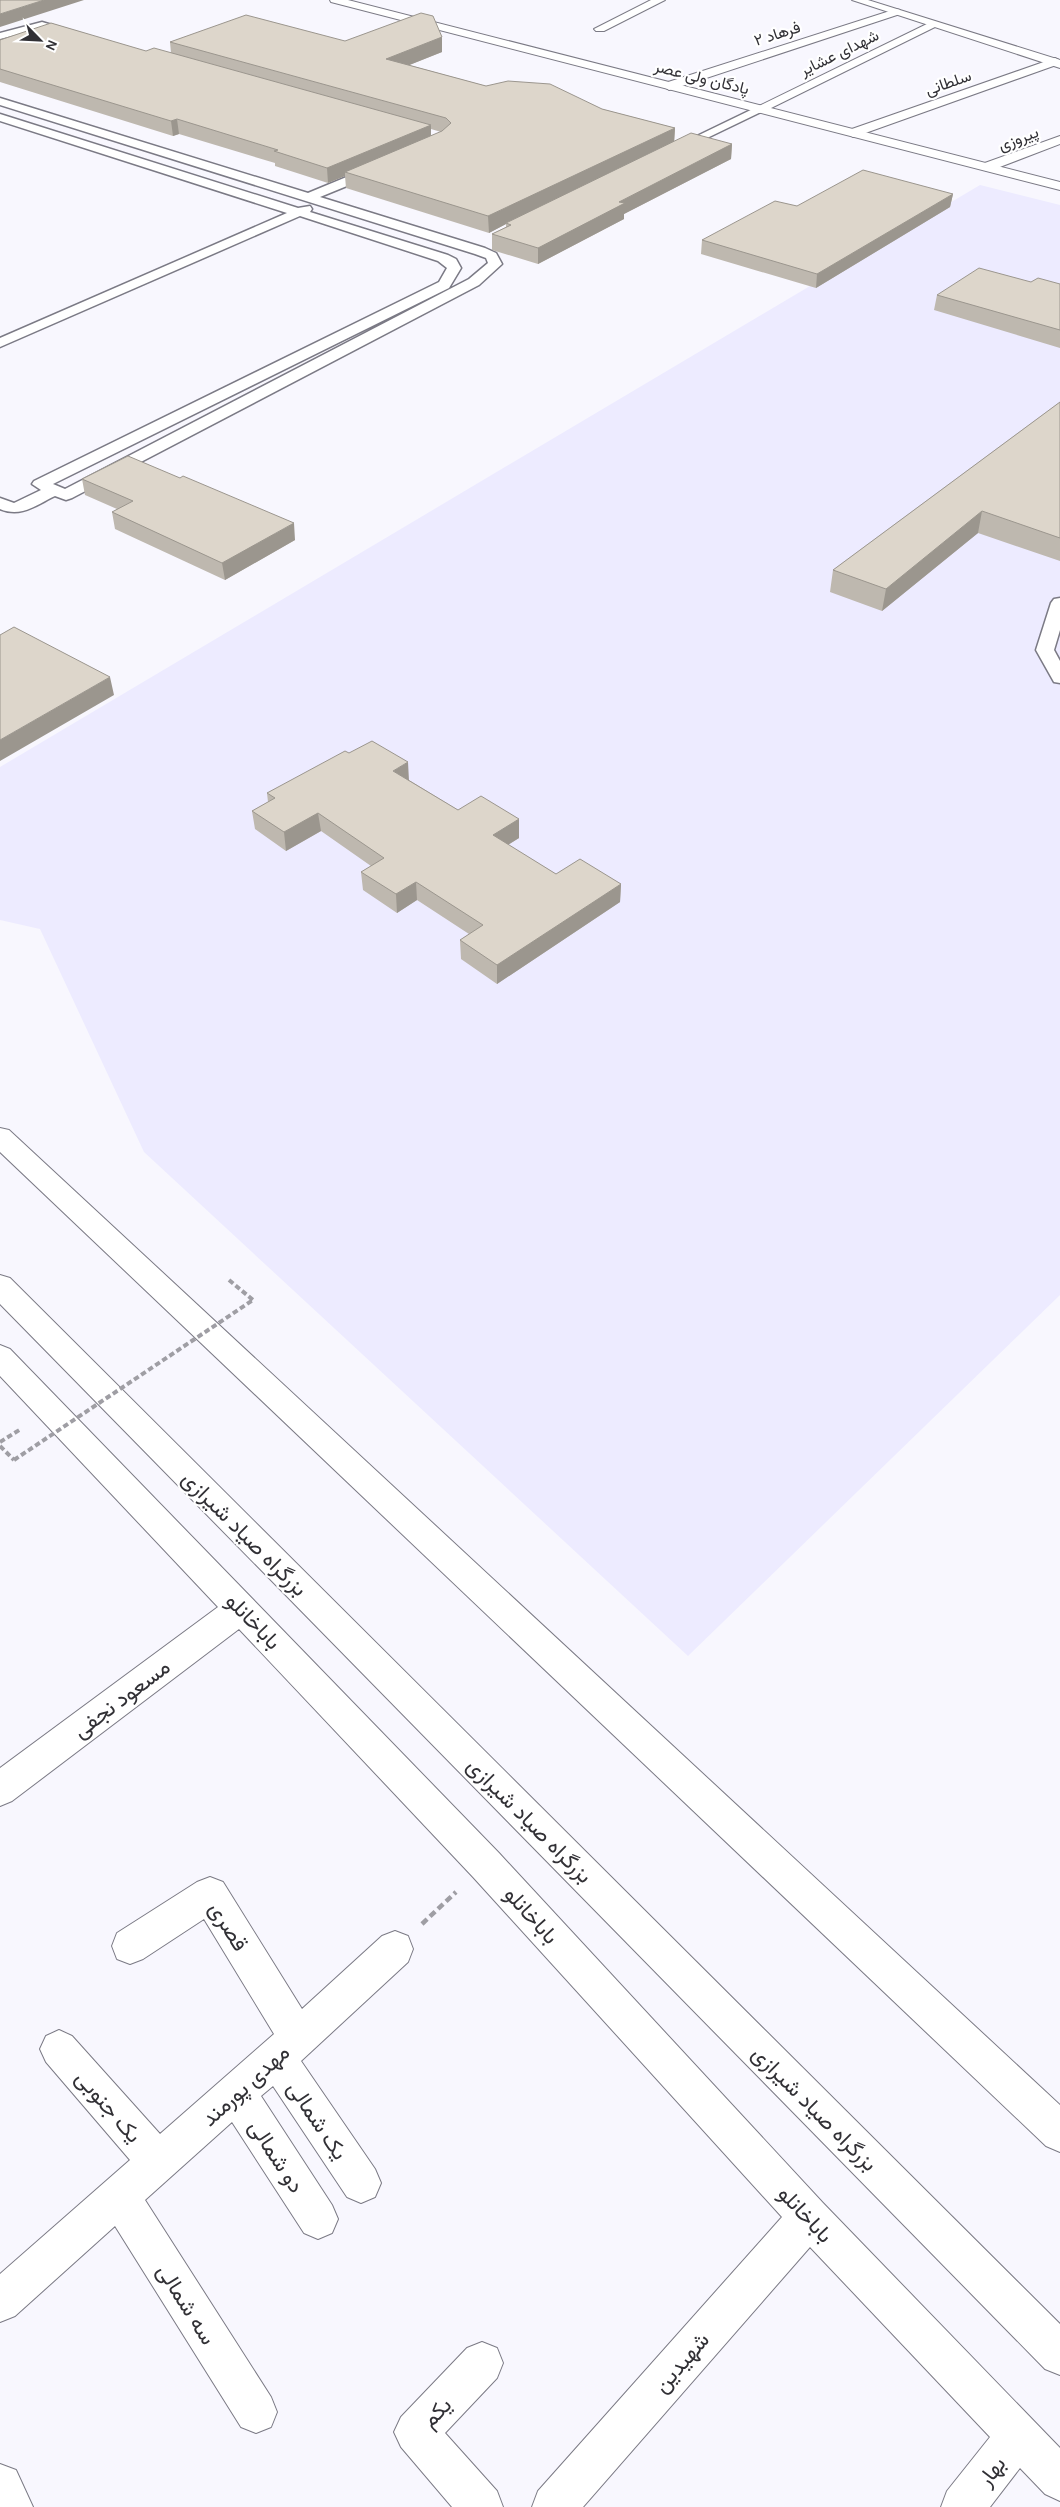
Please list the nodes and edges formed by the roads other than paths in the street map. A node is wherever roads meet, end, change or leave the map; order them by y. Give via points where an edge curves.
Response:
1 (335, 0) edge
2 (660, 0) edge
3 (857, 0) edge
4 (896, 12) junction
5 (933, 24) junction
6 (600, 29) dead end
7 (0, 36) edge
8 (88, 38) edge
9 (1057, 63) edge
10 (669, 86) junction
11 (4, 105) edge
12 (759, 109) junction
13 (0, 117) edge
14 (853, 133) junction
15 (1060, 140) edge
16 (659, 157) edge
17 (386, 165) edge
18 (988, 167) junction
19 (1060, 186) edge
20 (309, 197) junction
21 (322, 202) junction
22 (299, 212) junction
23 (489, 240) edge
24 (472, 248) junction
25 (0, 343) edge
26 (55, 490) junction
27 (0, 503) edge
28 (1060, 604) edge
29 (1060, 678) edge
30 (0, 1137) edge
31 (0, 1286) edge
32 (0, 1357) edge
33 (241, 1608) junction
34 (0, 1789) edge
35 (130, 1946) dead end
36 (395, 1948) road end
37 (287, 2047) junction
38 (59, 2049) dead end
39 (236, 2093) junction
40 (1060, 2132) edge
41 (158, 2162) junction
42 (361, 2183) dead end
43 (119, 2196) junction
44 (809, 2217) junction
45 (318, 2219) dead end
46 (0, 2301) edge
47 (1060, 2354) edge
48 (482, 2363) dead end
49 (256, 2412) dead end
50 (1018, 2435) junction
51 (1060, 2479) edge
52 (0, 2486) edge
53 (11, 2507) edge
54 (481, 2507) edge
55 (554, 2507) edge
56 (963, 2507) edge

1 - 10 main road, پادگان ولی عصر
2 - 6 main road
3 - 4 main road
4 - 5 main road
4 - 10 main road, فرهاد ۲
5 - 9 main road
5 - 12 main road, شهدای عشایر
7 - 8 lane via 42,25
9 - 14 main road, سلطانی
10 - 12 main road, پادگان ولی عصر
11 - 20 lane
12 - 14 main road, پادگان ولی عصر
12 - 16 lane
13 - 22 lane
14 - 18 main road, پادگان ولی عصر
15 - 18 main road, پیروزی
17 - 20 lane
18 - 19 main road, پادگان ولی عصر
20 - 21 lane
21 - 22 lane
21 - 24 lane
22 - 25 lane
22 - 26 lane via 443,258 454,268 444,285 40,484
23 - 24 lane
24 - 26 lane via 491,256 496,264 474,282 66,495
26 - 27 lane via 14,510
28 - 29 lane via 1045,650
30 - 40 main road
31 - 47 main road, بزرگراه صیاد شیرازی
32 - 33 main road, باباخانلو
33 - 34 main road, مسعود نجفی
33 - 44 main road, باباخانلو via 486,1865
35 - 37 main road, قصری via 210,1895
36 - 37 main road, مهدی پورمند
37 - 39 main road, مهدی پورمند
37 - 42 main road, یک شمالی
38 - 41 main road, یک جنوبی
39 - 41 main road, مهدی پورمند
39 - 45 main road, دو شمالی
41 - 43 main road, مهدی پورمند
43 - 46 main road, مهدی پورمند
43 - 49 main road, سه شمالی
44 - 50 main road, باباخانلو
44 - 55 main road, شهیدین
48 - 54 main road, یکم via 416,2432
50 - 51 main road, باباخانلو
50 - 56 main road, بهار
52 - 53 main road

